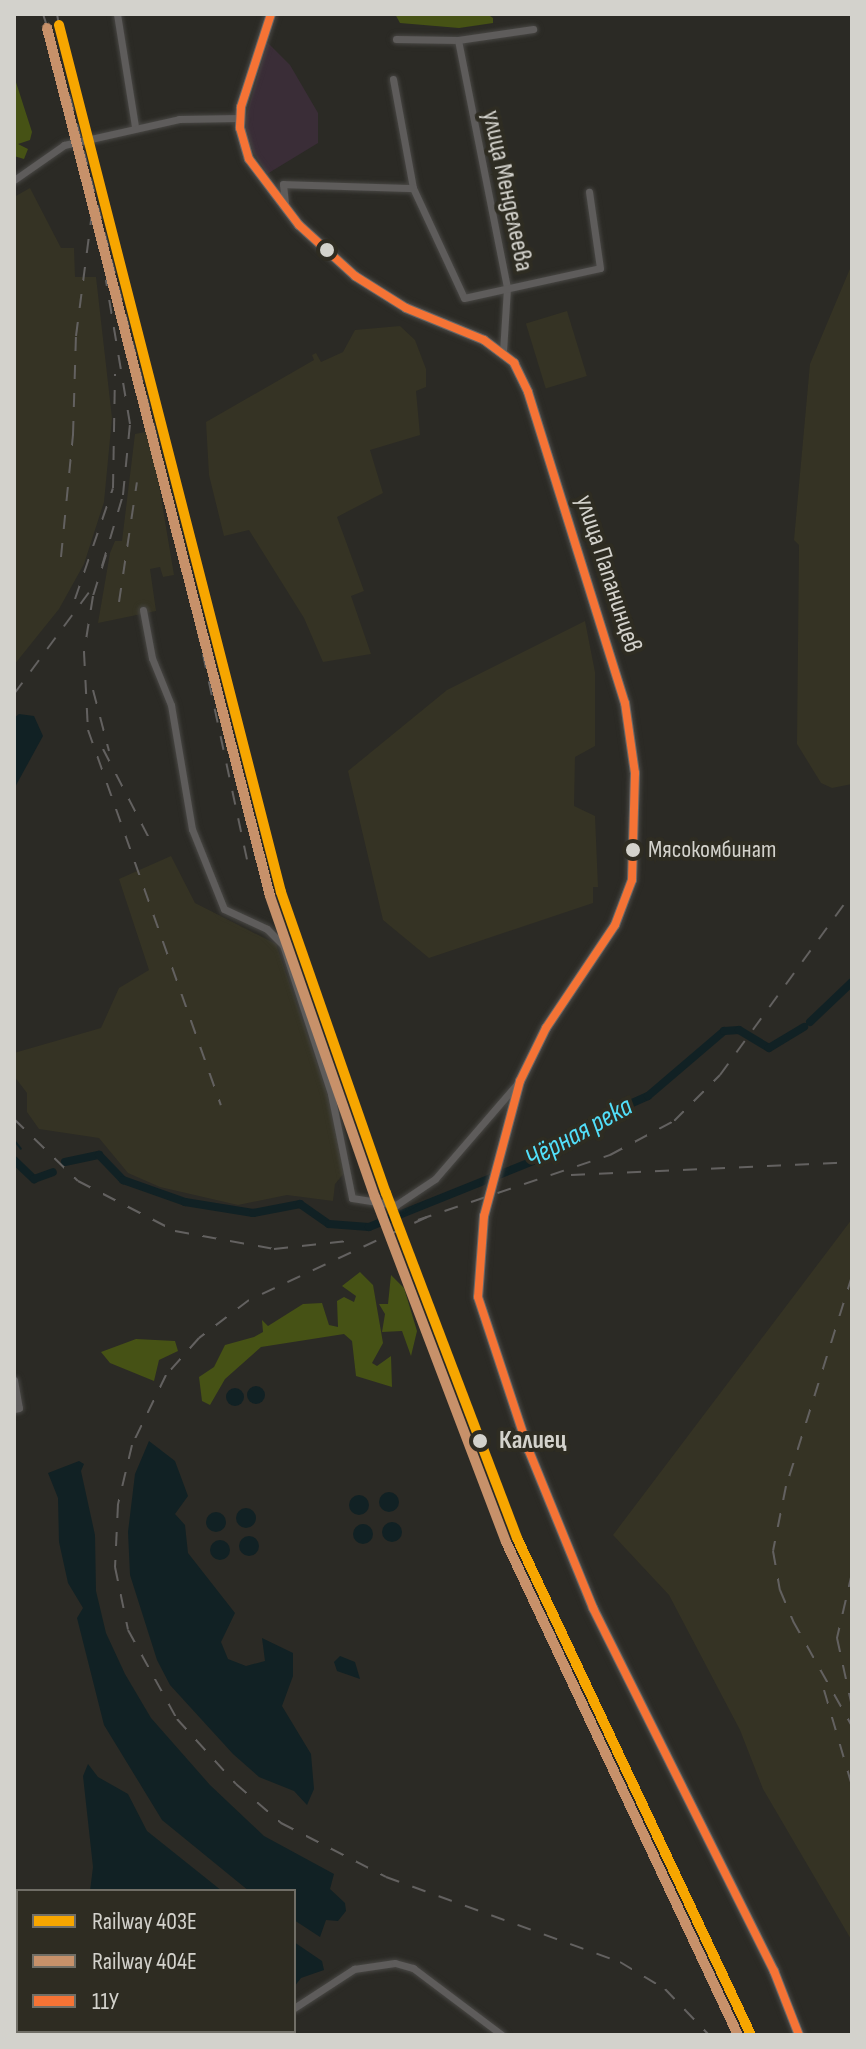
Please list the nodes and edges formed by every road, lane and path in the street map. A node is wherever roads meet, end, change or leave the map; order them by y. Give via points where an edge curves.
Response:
1 (117, 14) edge
2 (271, 14) edge
3 (533, 29) dead end
4 (396, 39) dead end
5 (458, 40) junction
6 (393, 79) dead end
7 (240, 118) junction
8 (135, 127) junction
9 (14, 180) edge
10 (413, 188) junction
11 (589, 192) dead end
12 (285, 210) junction
13 (507, 288) junction
14 (503, 351) junction
15 (143, 610) dead end
16 (520, 1081) junction
17 (14, 1380) edge
18 (14, 1409) edge
19 (296, 2007) edge
20 (502, 2035) edge
21 (799, 2035) edge

1 - 8 street
2 - 7 main road
3 - 5 street
4 - 5 street
5 - 13 street, улица Менделеева
6 - 10 street via 409,143
7 - 8 street via 193,118
7 - 12 main road via 245,150
8 - 9 street via 64,145
10 - 12 street via 283,184
10 - 13 street via 464,298
11 - 13 street via 600,268
12 - 14 main road via 322,250 373,289
13 - 14 street, улица Менделеева
14 - 16 main road, улица Папанинцев via 528,392 613,662 635,773 632,880 615,925 546,1028
15 - 16 street via 152,658 171,705 192,829 224,909 267,929 283,945 334,1104 352,1198 396,1205 435,1179
16 - 21 main road, улица Папанинцев via 497,1154 476,1271 487,1336 593,1608 774,1971
17 - 18 street via 19,1408
19 - 20 street via 354,1969 395,1963 413,1968

